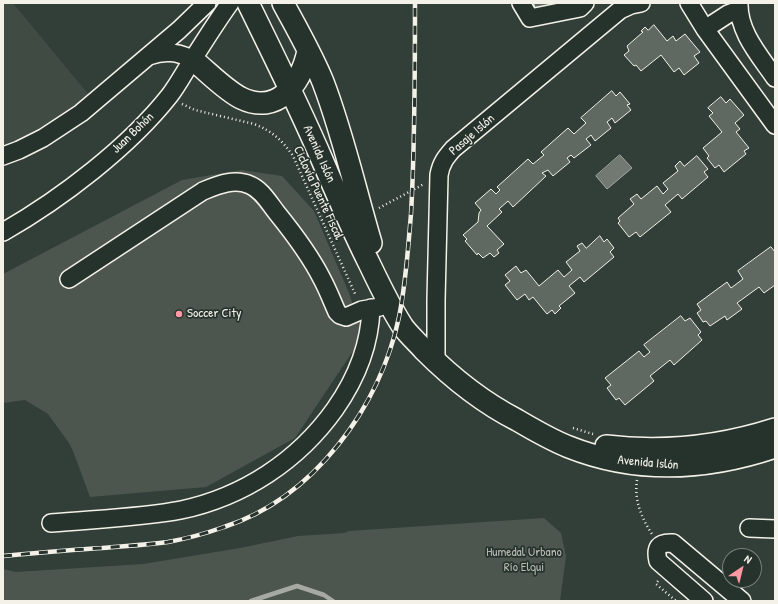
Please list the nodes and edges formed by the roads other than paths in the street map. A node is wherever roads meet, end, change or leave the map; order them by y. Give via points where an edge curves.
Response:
1 (207, 3) edge
2 (230, 3) edge
3 (248, 3) edge
4 (283, 3) edge
5 (521, 3) edge
6 (584, 3) edge
7 (641, 3) edge
8 (689, 3) edge
9 (739, 6) edge
10 (705, 29) junction
11 (308, 51) junction
12 (149, 56) junction
13 (192, 60) junction
14 (775, 78) edge
15 (290, 89) junction
16 (775, 125) edge
17 (3, 156) edge
18 (3, 232) edge
19 (69, 279) dead end
20 (374, 308) junction
21 (436, 361) junction
22 (527, 426) junction
23 (775, 429) edge
24 (775, 446) edge
25 (51, 523) dead end
26 (749, 528) dead end
27 (775, 529) edge
28 (704, 601) edge
29 (742, 601) edge

1 - 12 street
2 - 13 street, Juan Bohón
3 - 15 main road, Avenida Islón
4 - 11 main road, Avenida Islón
5 - 6 street via 530,18 580,8
7 - 21 street, Pasaje Islón via 620,10 444,159 439,175
8 - 10 street
9 - 10 street
9 - 14 street via 749,41
10 - 16 street
11 - 15 main road via 306,62
11 - 20 main road, Avenida Islón via 331,106 363,217
12 - 13 street via 170,52
12 - 17 street via 105,94 62,126 43,138
13 - 15 main road via 233,93 247,100 270,102
13 - 18 street, Juan Bohón via 169,96 93,170
15 - 20 main road, Avenida Islón via 351,226
19 - 20 street via 198,194 222,184 240,182 261,193 294,234 309,256 340,315 346,317
20 - 21 main road, Avenida Islón via 404,328
20 - 25 street via 366,348 341,401 317,432 274,471 222,498 182,509
21 - 22 main road, Avenida Islón via 478,397
22 - 23 main road, Avenida Islón via 575,441 651,450 702,447
22 - 24 main road, Avenida Islón via 592,455 639,465 711,464
26 - 27 street
28 - 29 street via 658,561 656,552 659,546 665,542 672,543

